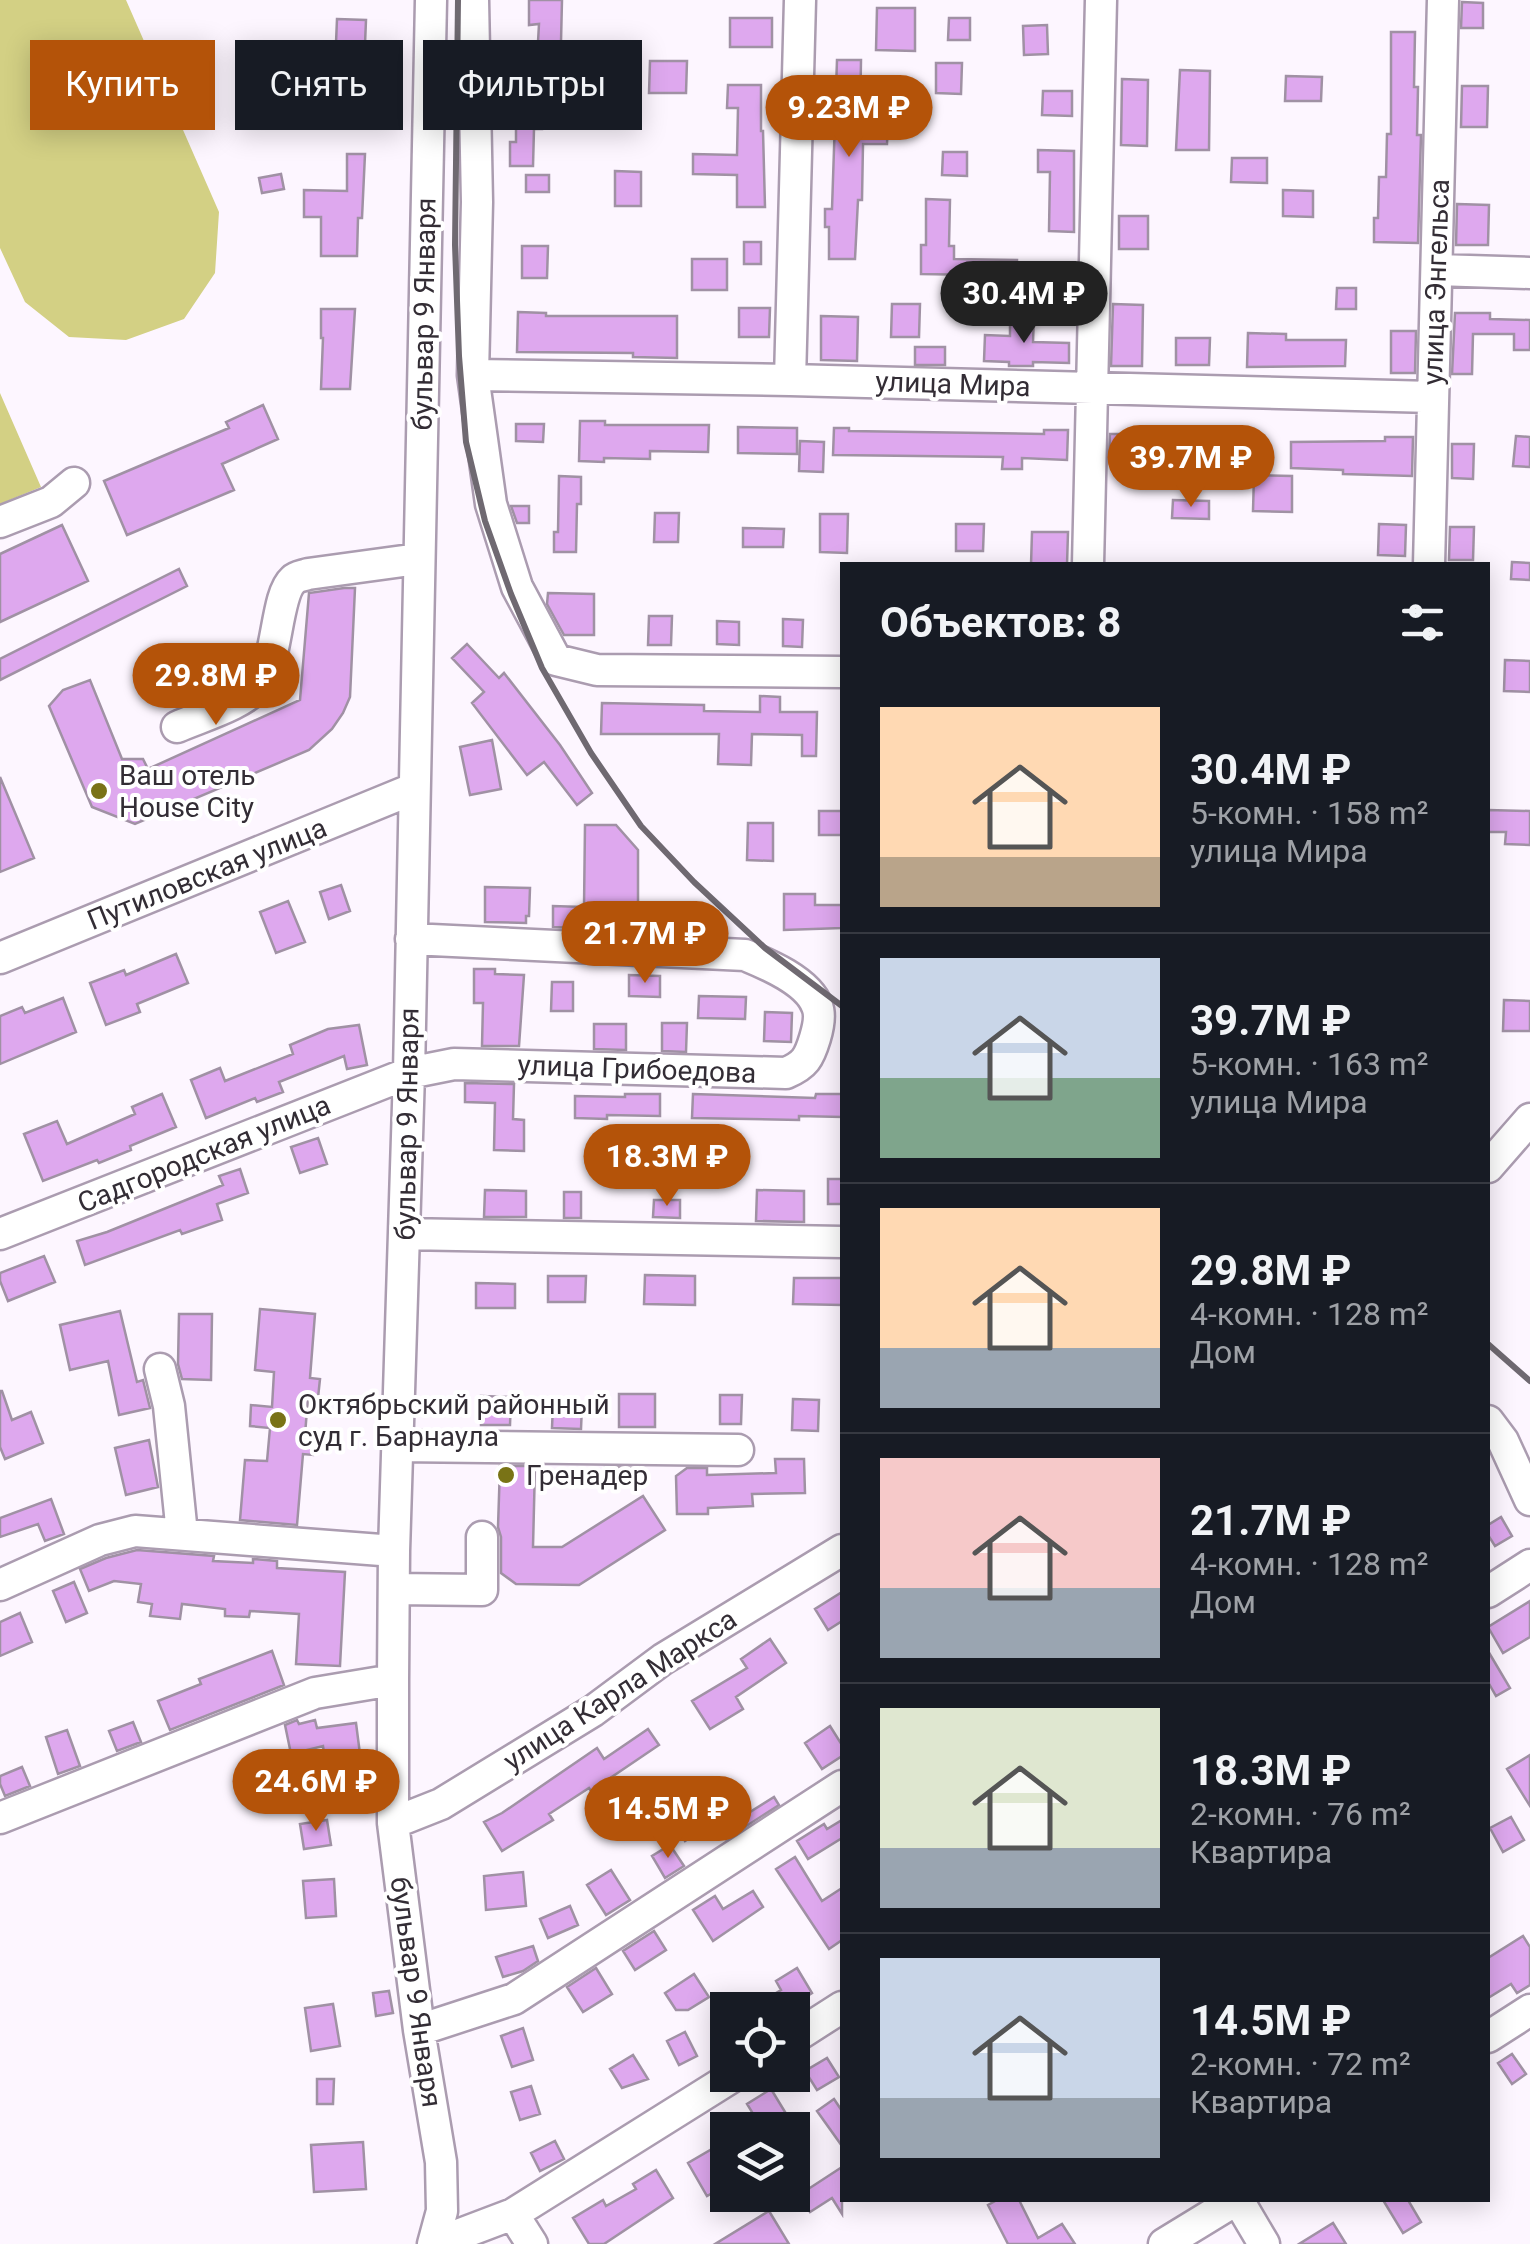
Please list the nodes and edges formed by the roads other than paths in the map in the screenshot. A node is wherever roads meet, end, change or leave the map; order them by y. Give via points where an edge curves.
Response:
1 (431, 0) edge
2 (473, 0) edge
3 (800, 0) edge
4 (1100, 0) edge
5 (1443, 0) edge
6 (1438, 270) junction
7 (1530, 273) edge
8 (473, 375) junction
9 (790, 380) junction
10 (1092, 388) junction
11 (1432, 397) junction
12 (74, 483) dead end
13 (0, 522) edge
14 (418, 559) junction
15 (1088, 562) edge
16 (1429, 562) edge
17 (840, 672) edge
18 (177, 726) dead end
19 (414, 789) junction
20 (411, 939) junction
21 (0, 958) edge
22 (409, 1073) junction
23 (1529, 1125) edge
24 (1490, 1132) edge
25 (1490, 1164) edge
26 (0, 1234) edge
27 (404, 1234) junction
28 (840, 1242) edge
29 (160, 1369) dead end
30 (1490, 1424) edge
31 (398, 1446) junction
32 (738, 1450) dead end
33 (1530, 1500) edge
34 (182, 1534) junction
35 (482, 1538) dead end
36 (394, 1551) junction
37 (840, 1556) edge
38 (1530, 1565) edge
39 (0, 1586) edge
40 (394, 1589) junction
41 (1490, 1591) edge
42 (393, 1680) junction
43 (840, 1787) edge
44 (0, 1818) edge
45 (393, 1823) junction
46 (840, 2008) edge
47 (1530, 2010) edge
48 (810, 2027) edge
49 (419, 2030) junction
50 (1490, 2037) edge
51 (710, 2090) edge
52 (1234, 2202) edge
53 (1238, 2202) edge
54 (513, 2214) junction
55 (434, 2244) edge
56 (532, 2244) edge
57 (1164, 2244) edge
58 (1264, 2244) edge

1 - 14 street, бульвар 9 Января
2 - 8 street, бульвар 9 Января
3 - 9 street
4 - 10 street
5 - 6 street, улица Энгельса
6 - 7 street
6 - 11 street, улица Энгельса
8 - 9 street, улица Мира
8 - 17 street via 491,504 517,587 556,660 597,670
9 - 10 street, улица Мира
10 - 11 street, улица Мира
10 - 15 street
11 - 16 street, улица Энгельса
12 - 13 street via 51,502
14 - 18 street via 294,580 260,684 245,698
14 - 19 street, бульвар 9 Января
19 - 20 street, бульвар 9 Января
19 - 21 street, Путиловская улица
20 - 22 street, бульвар 9 Января
20 - 22 street, улица Грибоедова via 745,955 809,994 818,1006 818,1026 802,1066 786,1074 454,1064
22 - 26 street, Садгородская улица
22 - 27 street, бульвар 9 Января
23 - 24 street
23 - 25 street
27 - 28 street
27 - 31 street, бульвар 9 Января
29 - 34 street
30 - 33 street
31 - 32 street
31 - 36 street, бульвар 9 Января
34 - 36 street
34 - 39 street via 135,1530 100,1540
35 - 40 street via 482,1590
36 - 40 street, бульвар 9 Января
37 - 45 street, улица Карла Маркса via 663,1659 593,1712 456,1795
38 - 41 street
40 - 42 street, бульвар 9 Января
42 - 44 street via 315,1692
42 - 45 street, бульвар 9 Января
43 - 49 street via 514,2000
45 - 49 street, бульвар 9 Января
46 - 48 street
47 - 50 street
49 - 55 street, бульвар 9 Января via 441,2162 442,2211
51 - 54 street
52 - 57 street
53 - 58 street
54 - 55 street
54 - 56 street

